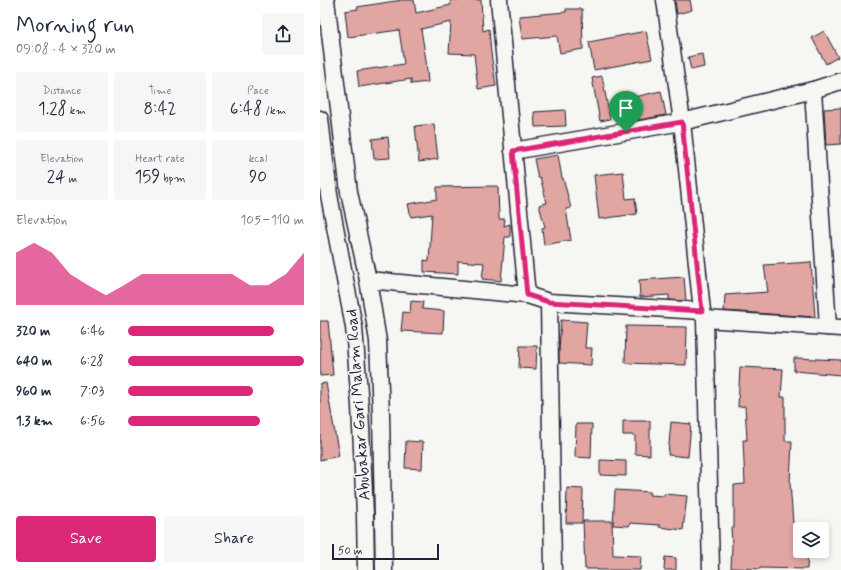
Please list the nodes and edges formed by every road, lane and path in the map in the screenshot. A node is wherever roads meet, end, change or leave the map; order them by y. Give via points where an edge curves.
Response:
1 (326, 0) edge
2 (499, 0) edge
3 (665, 0) edge
4 (841, 81) edge
5 (813, 90) junction
6 (320, 119) edge
7 (682, 122) junction
8 (513, 151) junction
9 (346, 167) junction
10 (323, 172) edge
11 (349, 192) junction
12 (325, 195) edge
13 (368, 280) junction
14 (527, 295) junction
15 (549, 302) junction
16 (703, 315) junction
17 (835, 327) edge
18 (366, 570) edge
19 (384, 570) edge
20 (553, 570) edge
21 (711, 570) edge

1 - 9 street
2 - 8 street
3 - 7 street
4 - 5 street
5 - 7 street
5 - 17 street
6 - 10 street, Abubakar Gari Malam Road
7 - 8 street
7 - 16 street
8 - 14 street
9 - 10 street
9 - 11 street
10 - 12 street, Abubakar Gari Malam Road
11 - 12 street
11 - 13 street
12 - 18 street, Abubakar Gari Malam Road via 354,327 360,406
13 - 14 street
13 - 19 street via 378,349
14 - 15 street
15 - 16 street
15 - 20 street
16 - 17 street
16 - 21 street

